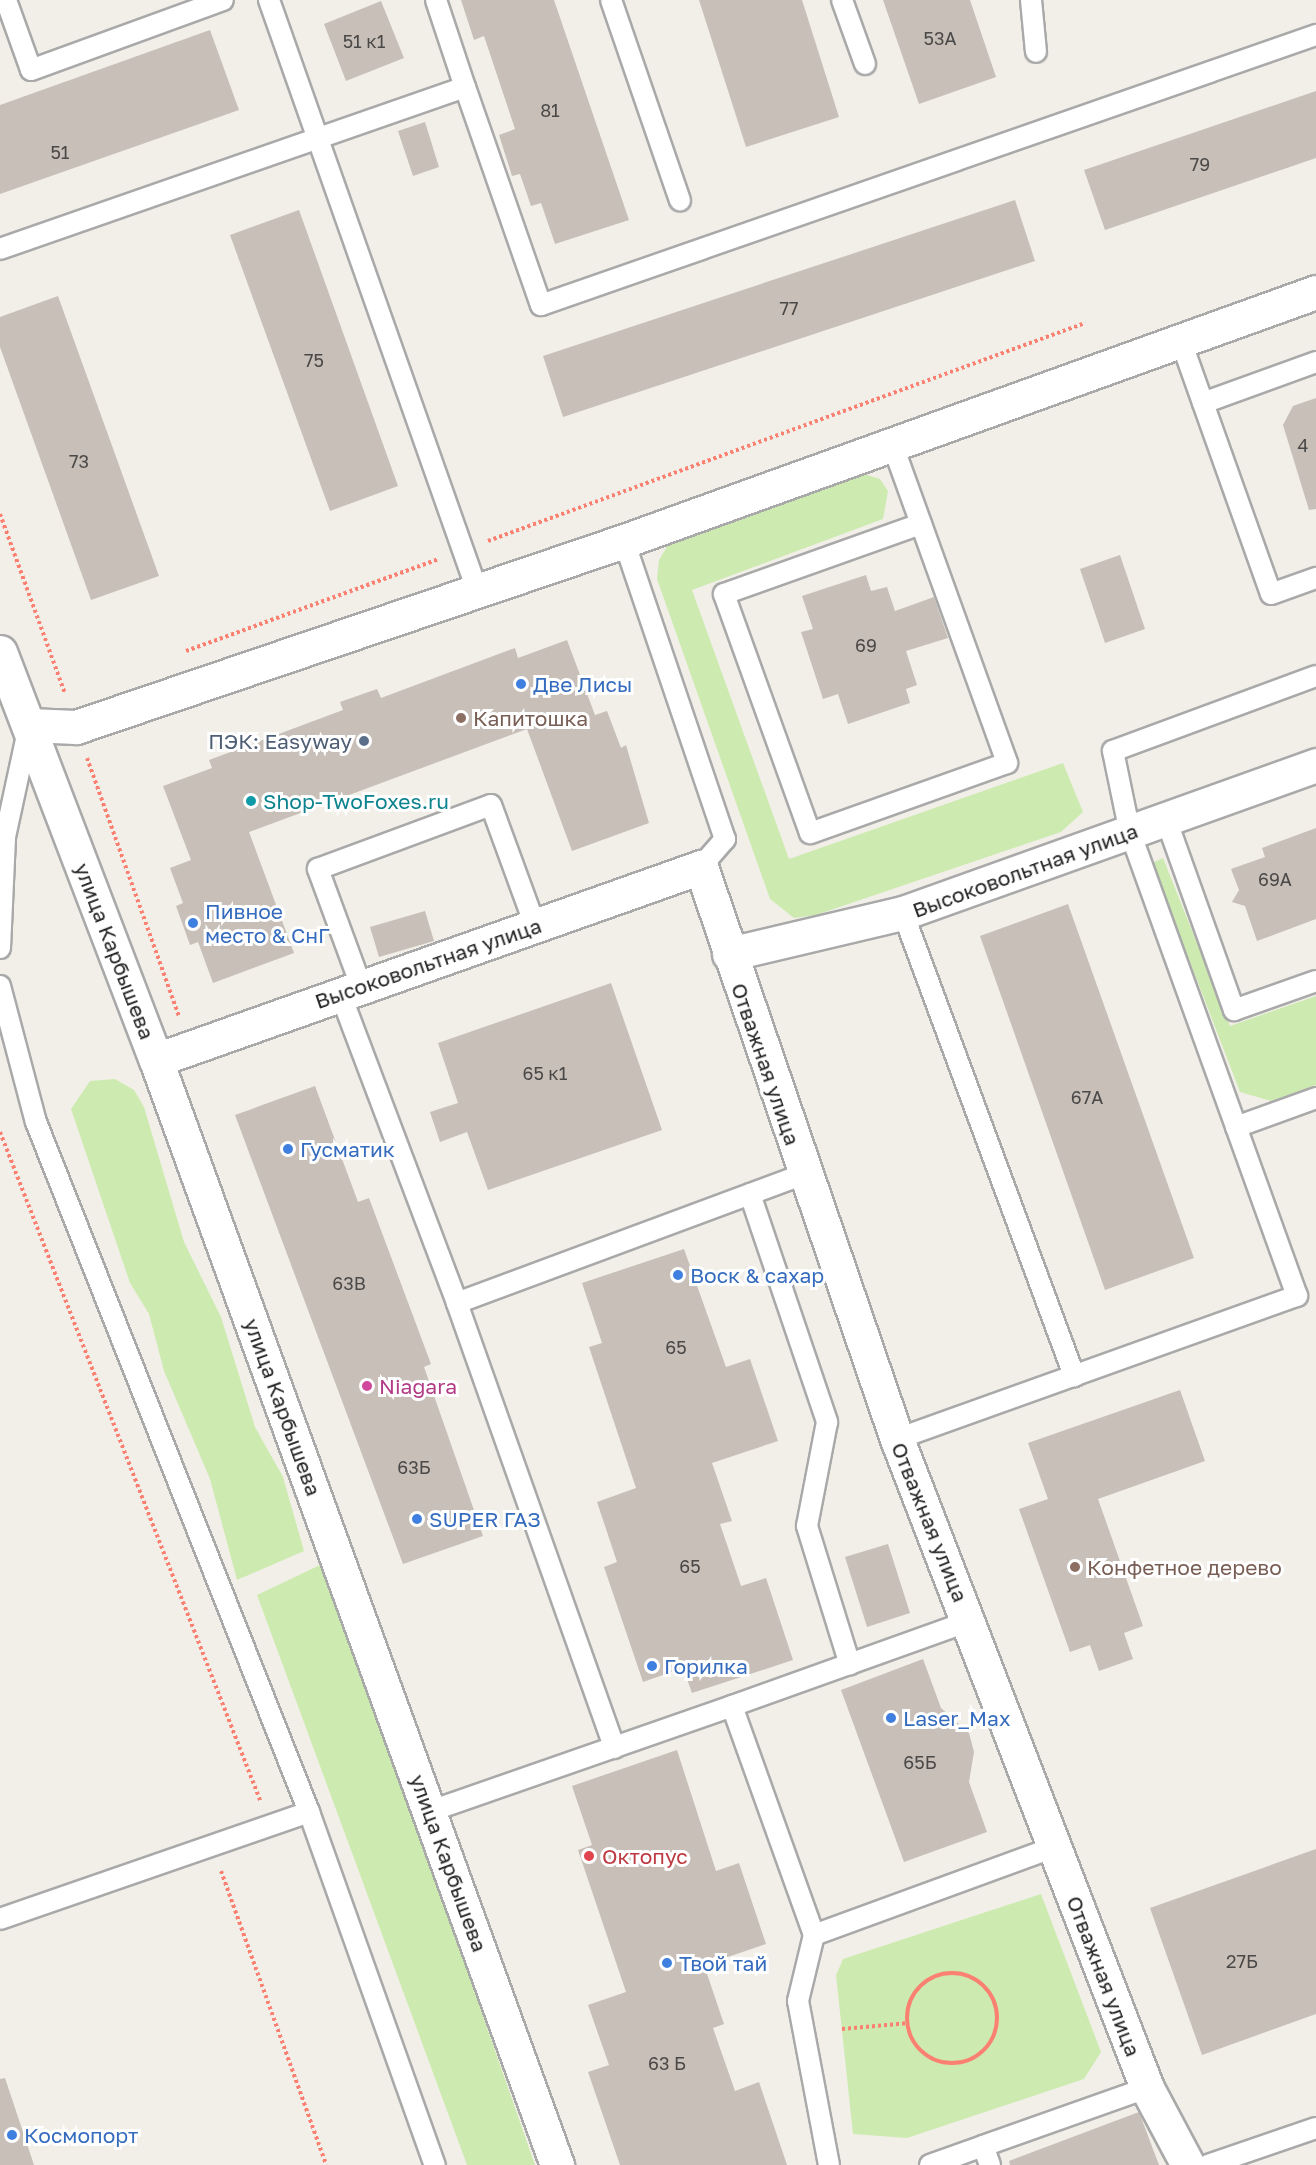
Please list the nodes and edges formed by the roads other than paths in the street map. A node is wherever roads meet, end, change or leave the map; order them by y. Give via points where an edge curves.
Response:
1 (6, 0) edge
2 (223, 0) edge
3 (269, 0) edge
4 (436, 0) edge
5 (611, 0) edge
6 (842, 0) edge
7 (1030, 0) edge
8 (1316, 35) edge
9 (1036, 52) dead end
10 (865, 64) dead end
11 (465, 87) junction
12 (317, 138) junction
13 (680, 200) dead end
14 (0, 249) edge
15 (1316, 292) edge
16 (1182, 344) junction
17 (1316, 362) edge
18 (1203, 403) junction
19 (893, 446) junction
20 (921, 524) junction
21 (624, 541) junction
22 (1316, 578) edge
23 (477, 590) junction
24 (0, 652) edge
25 (1316, 676) edge
26 (24, 714) junction
27 (1316, 765) edge
28 (1166, 819) junction
29 (1130, 833) junction
30 (700, 867) junction
31 (903, 913) junction
32 (535, 925) junction
33 (0, 948) edge
34 (729, 954) junction
35 (1316, 981) edge
36 (0, 986) edge
37 (351, 989) junction
38 (156, 1060) junction
39 (1316, 1098) edge
40 (1236, 1127) junction
41 (804, 1174) junction
42 (750, 1194) junction
43 (457, 1304) junction
44 (1074, 1376) junction
45 (897, 1439) junction
46 (970, 1621) junction
47 (850, 1665) junction
48 (732, 1706) junction
49 (615, 1748) junction
50 (431, 1811) junction
51 (309, 1812) junction
52 (1054, 1847) junction
53 (0, 1920) edge
54 (814, 1935) junction
55 (1147, 2088) junction
56 (1316, 2128) edge
57 (983, 2146) junction
58 (435, 2165) edge
59 (557, 2165) edge
60 (829, 2165) edge
61 (930, 2165) edge
62 (990, 2165) edge
63 (1188, 2165) edge
64 (1208, 2165) edge

1 - 2 lane via 31,70
3 - 12 lane
4 - 11 lane
5 - 13 lane
6 - 10 lane
7 - 9 lane
8 - 11 lane via 541,305
11 - 12 lane
12 - 14 lane
12 - 23 lane
15 - 16 street
16 - 18 lane
16 - 19 street
17 - 18 lane
18 - 22 lane via 1271,594
19 - 20 lane
19 - 21 street
20 - 20 lane via 1007,763 810,833 724,594
21 - 23 street
21 - 30 lane via 725,839
23 - 26 street via 76,727
24 - 26 street, улица Карбышева
25 - 29 lane via 1113,752
26 - 33 lane via 5,837
26 - 38 street, улица Карбышева
27 - 28 street, Высоковольтная улица
28 - 29 street, Высоковольтная улица
28 - 35 lane via 1234,1010
29 - 31 street, Высоковольтная улица
29 - 40 lane
30 - 32 street, Высоковольтная улица
30 - 34 street, Отважная улица
31 - 34 street, Высоковольтная улица
31 - 44 lane
32 - 37 street, Высоковольтная улица
32 - 37 lane via 491,805 318,869
34 - 41 street, Отважная улица
36 - 51 lane via 36,1122
37 - 38 street, Высоковольтная улица
37 - 43 lane
38 - 50 street, улица Карбышева
39 - 40 lane
40 - 44 lane via 1297,1296
41 - 42 lane
41 - 45 street, Отважная улица
42 - 43 lane
42 - 47 lane via 827,1422 807,1526
43 - 49 lane
44 - 45 lane
45 - 46 street, Отважная улица
46 - 47 lane
46 - 52 street, Отважная улица
47 - 48 lane
48 - 49 lane
48 - 54 lane
49 - 50 lane
50 - 59 street, улица Карбышева
51 - 53 lane
51 - 58 lane
52 - 54 lane
52 - 55 street, Отважная улица
54 - 60 lane via 798,2001
55 - 57 lane
55 - 63 street, Отважная улица
56 - 64 lane
57 - 61 lane
57 - 62 lane

